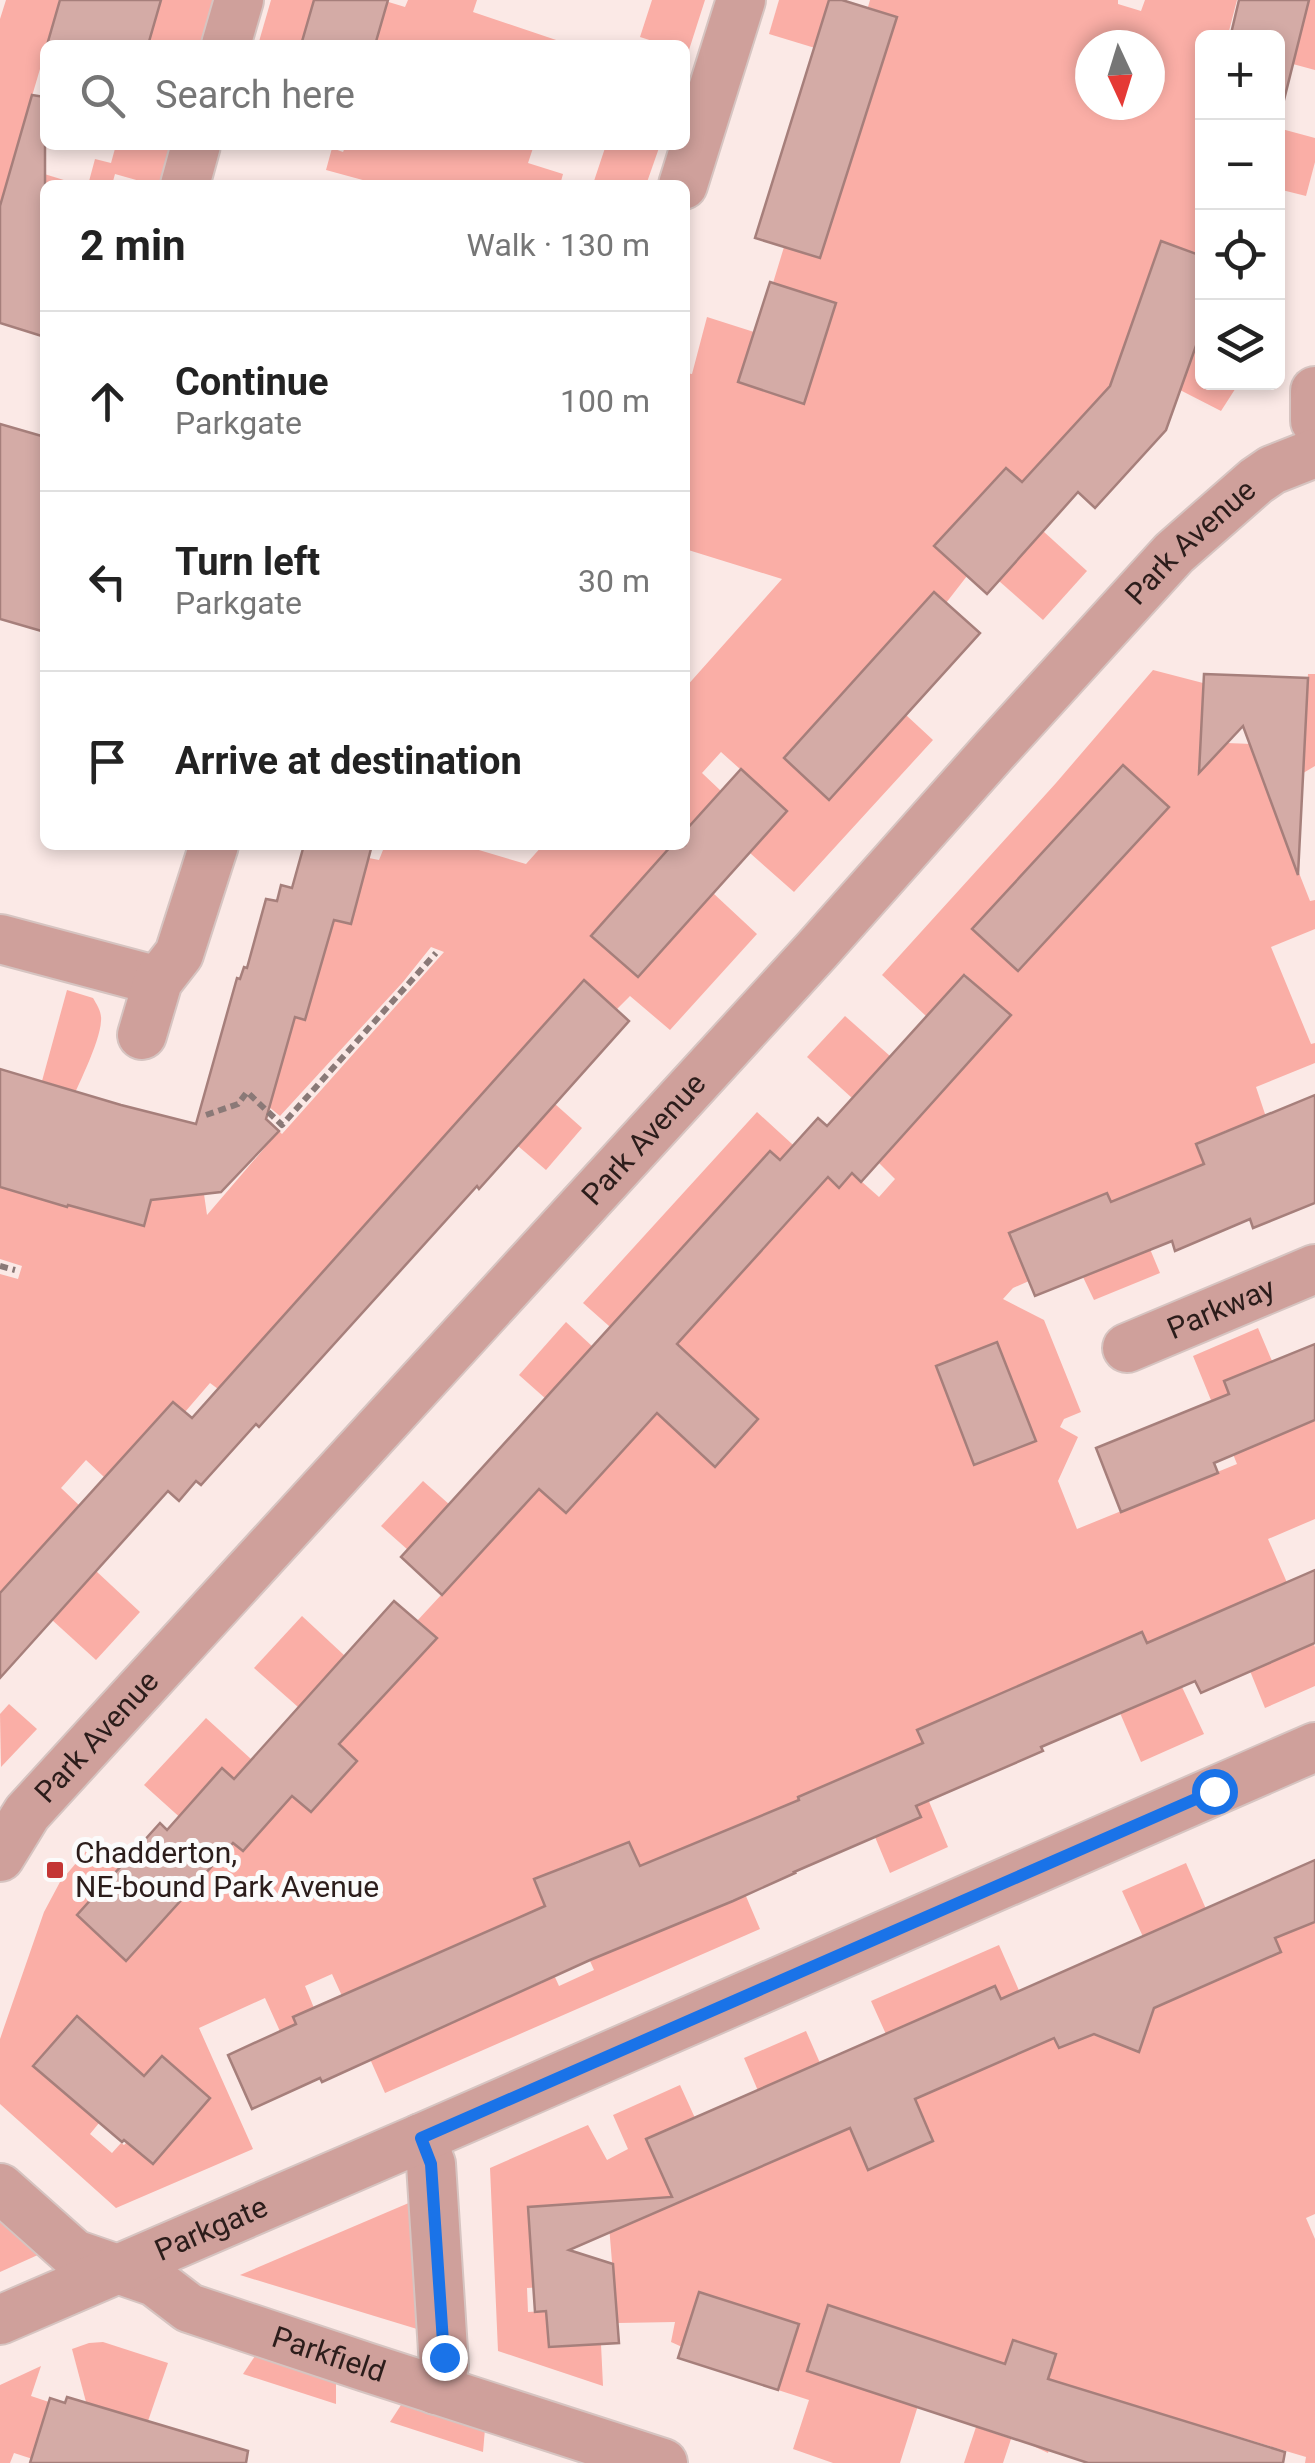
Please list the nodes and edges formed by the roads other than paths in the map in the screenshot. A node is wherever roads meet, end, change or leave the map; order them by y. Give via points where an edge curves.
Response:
1 (239, 0) edge
2 (740, 0) edge
3 (227, 40) edge
4 (195, 150) edge
5 (186, 180) edge
6 (684, 180) edge
7 (1315, 391) edge
8 (1315, 422) edge
9 (1315, 453) edge
10 (212, 850) edge
11 (0, 938) edge
12 (158, 981) junction
13 (142, 1035) dead end
14 (1315, 1268) edge
15 (1127, 1348) dead end
16 (1315, 1746) edge
17 (0, 1857) edge
18 (421, 2138) junction
19 (0, 2188) edge
20 (117, 2268) junction
21 (0, 2320) edge
22 (436, 2390) junction
23 (663, 2463) edge

1 - 3 street
2 - 6 street
4 - 5 street
7 - 8 street
9 - 17 street, Park Avenue via 1256,481 1174,553 27,1814
10 - 12 street via 179,954
11 - 12 street
12 - 13 street
14 - 15 street, Parkway
16 - 18 street, Parkgate
18 - 20 street, Parkgate
18 - 22 street via 431,2164 444,2357
19 - 20 street via 74,2254
20 - 21 street, Parkgate
20 - 22 street, Parkfield via 155,2282 207,2315
22 - 23 street, Parkfield

